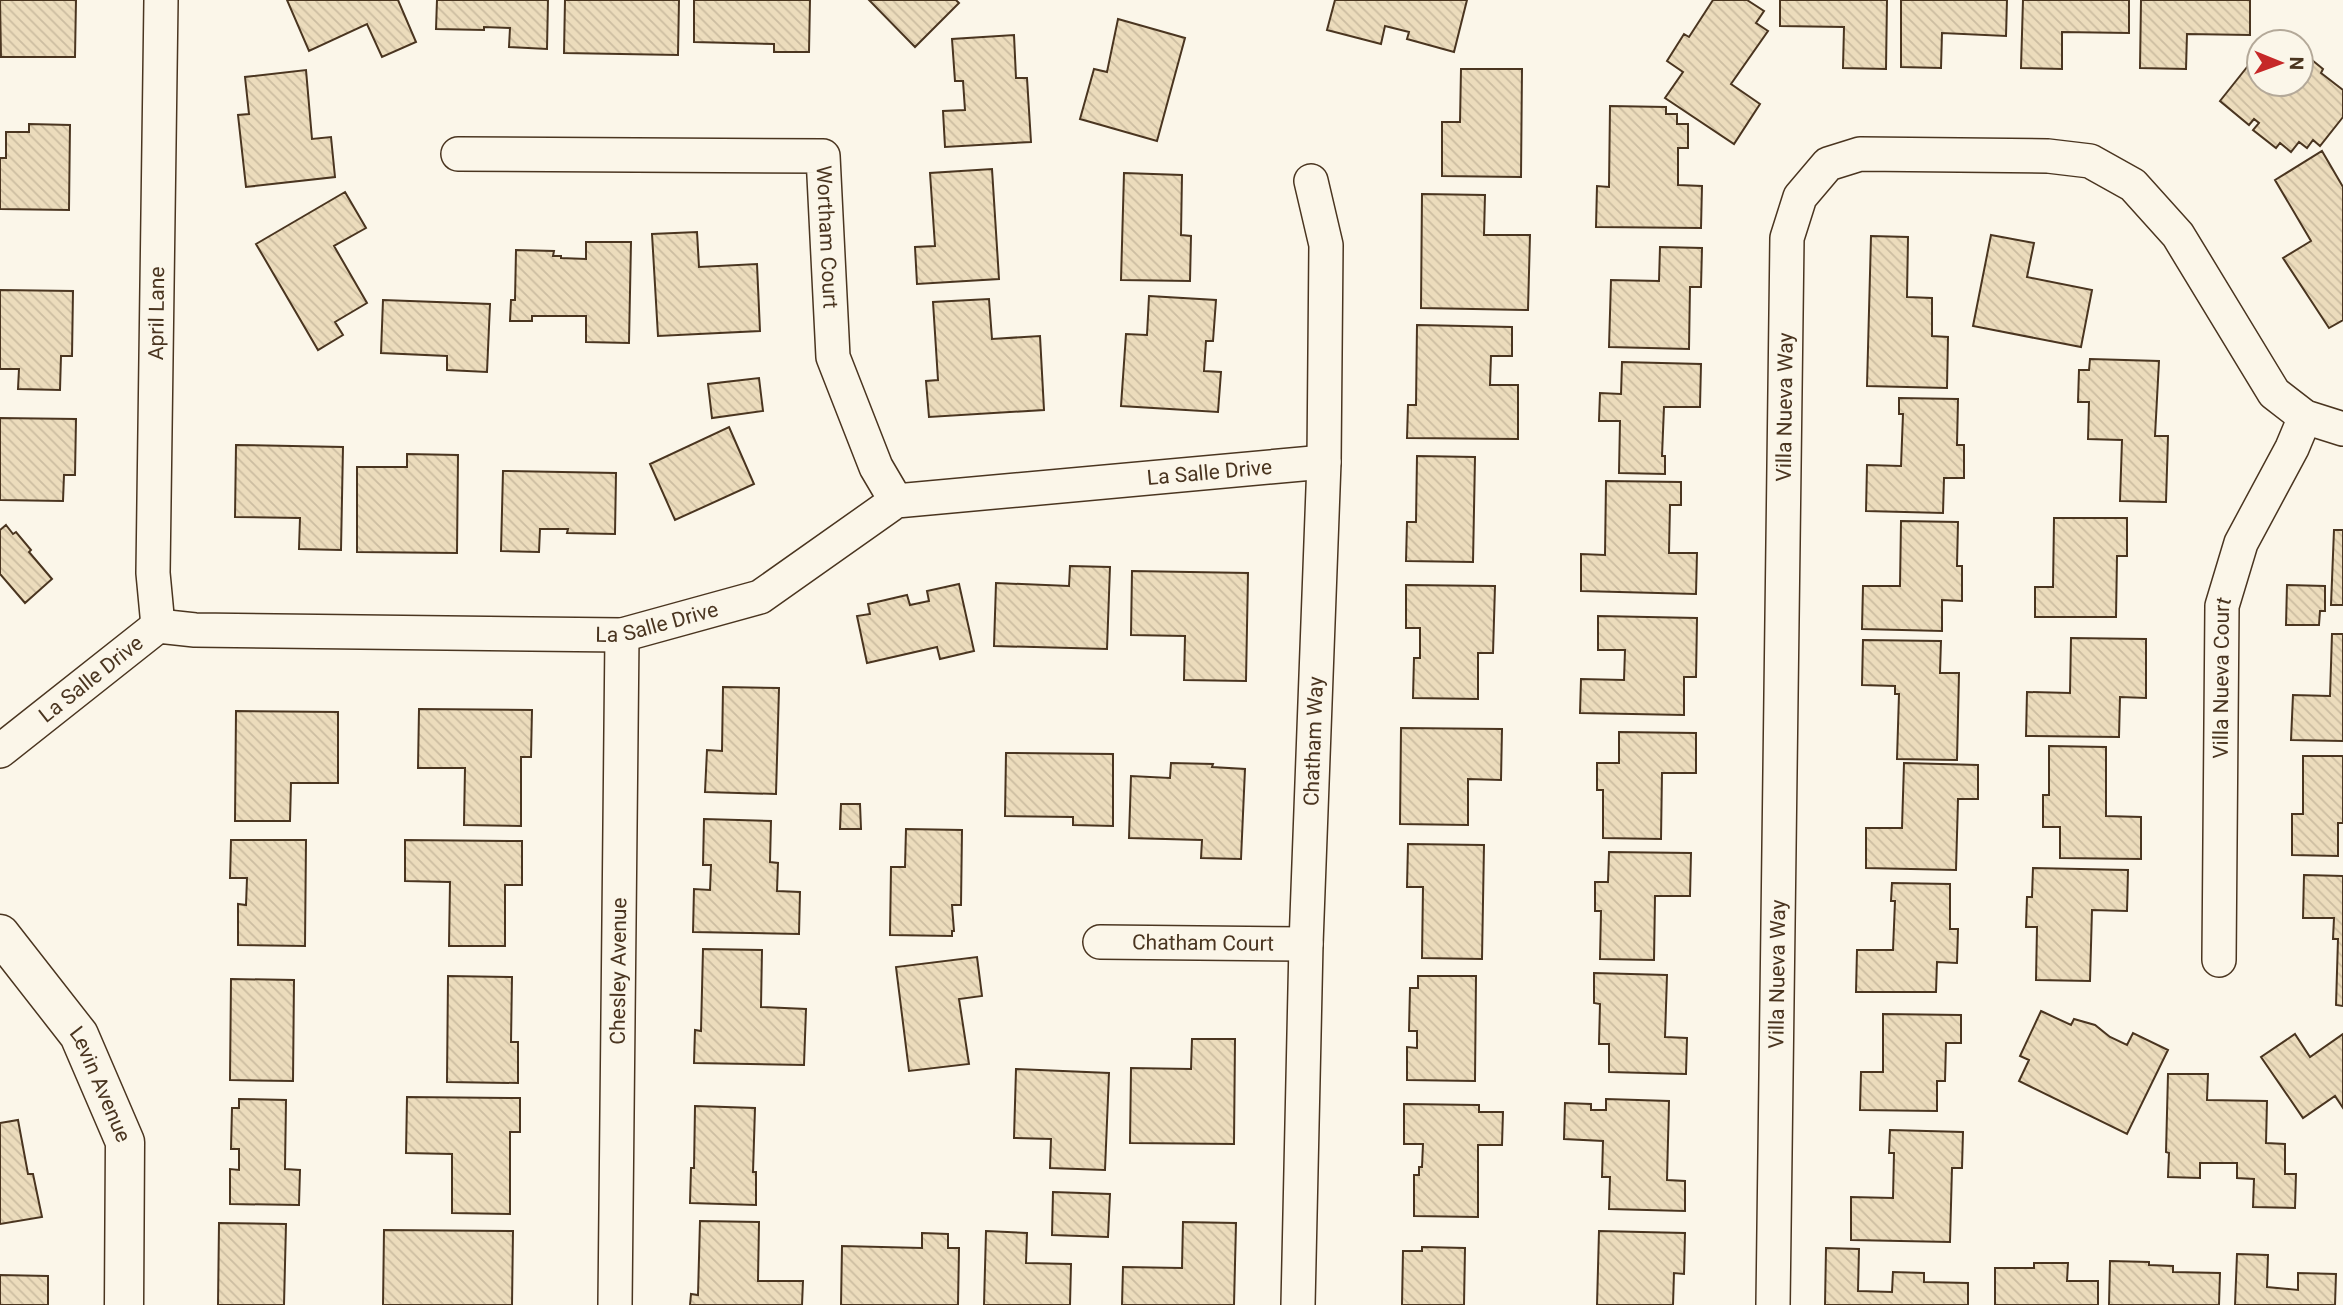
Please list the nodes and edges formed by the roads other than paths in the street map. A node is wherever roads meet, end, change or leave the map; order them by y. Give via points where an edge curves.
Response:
1 (161, 0) edge
2 (458, 154) dead end
3 (1311, 181) dead end
4 (2305, 417) junction
5 (2343, 429) edge
6 (1324, 462) junction
7 (897, 501) junction
8 (158, 626) junction
9 (622, 635) junction
10 (0, 751) edge
11 (0, 933) edge
12 (1100, 942) dead end
13 (1306, 944) junction
14 (2219, 960) dead end
15 (124, 1305) edge
16 (615, 1305) edge
17 (1298, 1305) edge
18 (1773, 1305) edge

1 - 8 street, April Lane via 153,573
2 - 7 street, Wortham Court via 822,156 833,357 876,467
3 - 6 street, Chatham Way via 1326,245
4 - 5 street, Villa Nueva Way
4 - 14 street, Villa Nueva Court via 2241,543 2222,606
4 - 18 street, Villa Nueva Way via 2274,393 2178,235 2133,185 2090,161 1860,154 1828,164 1800,197 1787,238
6 - 7 street, La Salle Drive
6 - 13 street, Chatham Way
7 - 9 street, La Salle Drive via 760,597
8 - 9 street, La Salle Drive
8 - 10 street, La Salle Drive
9 - 16 street, Chesley Avenue
11 - 15 street, Levin Avenue via 79,1035 125,1142
12 - 13 street, Chatham Court
13 - 17 street, Chatham Way

